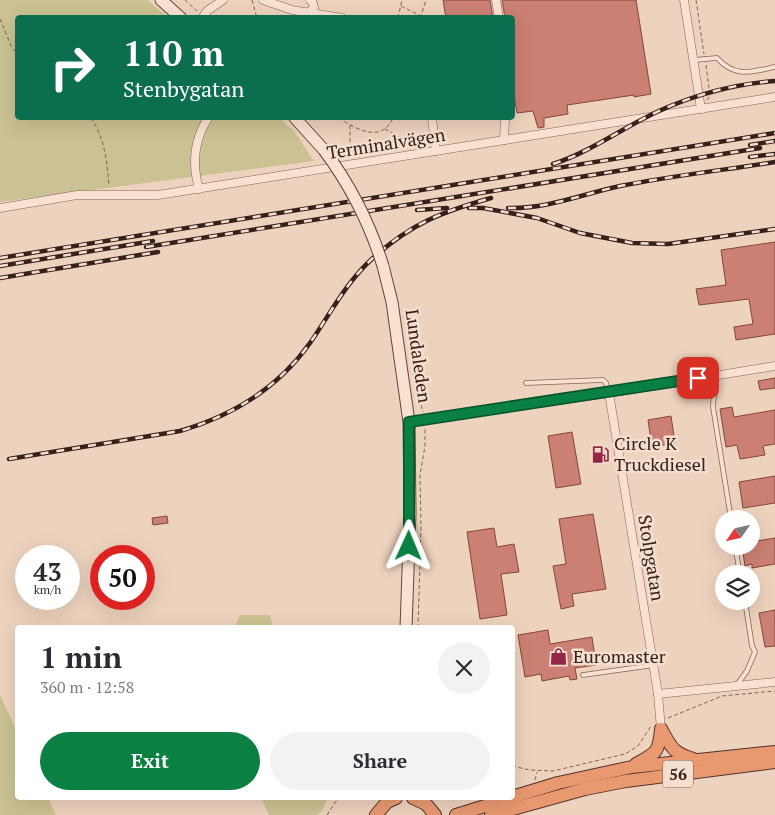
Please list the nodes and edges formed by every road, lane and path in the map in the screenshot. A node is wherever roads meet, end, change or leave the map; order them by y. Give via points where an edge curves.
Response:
1 (161, 0) edge
2 (185, 0) edge
3 (223, 0) edge
4 (252, 0) edge
5 (263, 0) edge
6 (310, 0) edge
7 (402, 0) edge
8 (426, 0) edge
9 (496, 0) edge
10 (684, 0) edge
11 (285, 3) edge
12 (400, 6) junction
13 (309, 12) junction
14 (178, 15) edge
15 (200, 15) edge
16 (204, 15) edge
17 (255, 15) edge
18 (326, 15) edge
19 (398, 15) edge
20 (416, 15) edge
21 (421, 15) edge
22 (498, 15) edge
23 (0, 19) edge
24 (15, 51) edge
25 (694, 60) junction
26 (775, 67) edge
27 (775, 97) edge
28 (701, 109) junction
29 (93, 120) edge
30 (207, 120) edge
31 (297, 120) edge
32 (343, 120) edge
33 (391, 120) edge
34 (432, 120) edge
35 (505, 120) edge
36 (350, 124) junction
37 (385, 128) junction
38 (504, 140) junction
39 (421, 145) dead end
40 (436, 151) junction
41 (350, 165) junction
42 (198, 189) junction
43 (109, 194) junction
44 (0, 208) edge
45 (775, 366) edge
46 (716, 375) junction
47 (526, 383) dead end
48 (609, 393) junction
49 (409, 422) junction
50 (730, 510) edge
51 (746, 610) edge
52 (406, 625) edge
53 (654, 665) junction
54 (583, 675) dead end
55 (775, 682) edge
56 (736, 686) junction
57 (775, 691) edge
58 (658, 694) junction
59 (661, 725) junction
60 (775, 752) edge
61 (696, 760) junction
62 (775, 762) edge
63 (515, 767) edge
64 (632, 767) junction
65 (537, 771) junction
66 (534, 782) dead end
67 (515, 796) edge
68 (337, 800) edge
69 (420, 800) edge
70 (503, 800) edge
71 (388, 803) edge
72 (432, 808) edge
73 (327, 815) edge
74 (369, 815) edge
75 (456, 815) edge
76 (491, 815) edge

1 - 14 main road
2 - 15 path
3 - 16 street
4 - 17 path
5 - 11 street
6 - 13 street via 314,8
7 - 12 path
8 - 21 path
9 - 22 street
10 - 25 street
11 - 13 street via 292,10
12 - 19 path
12 - 20 path
13 - 18 street
23 - 24 path
25 - 26 lane via 717,58 725,66 742,72
25 - 28 street
27 - 28 street, Terminalvägen
28 - 38 street, Terminalvägen
29 - 43 path via 98,127 107,158
30 - 42 street via 195,158
31 - 49 main road, Lundaleden, bridge via 324,150 351,188 377,246 392,302
32 - 36 path
33 - 37 path
34 - 40 street
35 - 38 street
36 - 37 path via 370,132
36 - 41 path
37 - 39 path
38 - 40 street, Terminalvägen
40 - 41 street, Terminalvägen
41 - 42 street, Terminalvägen
42 - 43 street, Terminalvägen via 158,195
43 - 44 street, Terminalvägen via 77,195
45 - 46 street
46 - 48 street
46 - 50 lane via 713,406
47 - 48 lane via 603,380
48 - 49 street
48 - 53 street, Stolpgatan
49 - 52 main road, Lundaleden
51 - 56 lane via 755,652
53 - 54 lane
53 - 58 street, Stolpgatan
55 - 56 street
56 - 58 street
57 - 59 path via 722,696
58 - 59 street, Stolpgatan
59 - 61 highway via 678,754
59 - 64 highway via 658,749
59 - 65 path via 654,724 634,749 624,754 560,770
60 - 61 highway, 56
61 - 64 highway, 56
62 - 76 highway, 56 via 626,781
63 - 65 path
64 - 67 highway, 56
65 - 66 path
68 - 73 path
69 - 72 highway
70 - 75 highway, 56
71 - 74 highway

